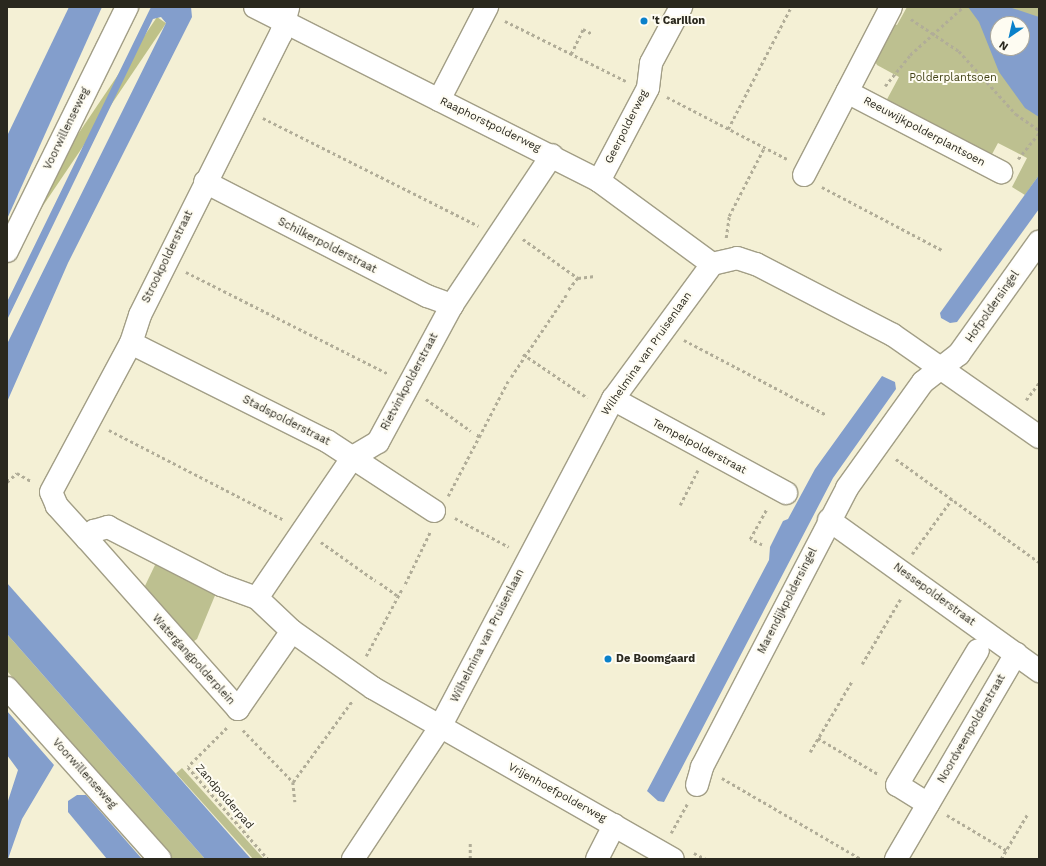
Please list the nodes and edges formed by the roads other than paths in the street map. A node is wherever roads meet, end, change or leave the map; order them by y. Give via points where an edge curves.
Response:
1 (127, 7) edge
2 (255, 7) edge
3 (681, 7) edge
4 (486, 9) edge
5 (900, 13) edge
6 (286, 14) edge
7 (847, 92) junction
8 (439, 100) junction
9 (552, 156) junction
10 (806, 172) road end
11 (1001, 172) road end
12 (599, 181) junction
13 (205, 182) junction
14 (1039, 242) edge
15 (7, 251) edge
16 (720, 262) junction
17 (452, 305) junction
18 (131, 343) junction
19 (942, 368) junction
20 (610, 404) junction
21 (1039, 437) edge
22 (353, 457) junction
23 (782, 490) road end
24 (51, 492) joint
25 (437, 511) road end
26 (830, 520) junction
27 (87, 539) junction
28 (257, 598) junction
29 (292, 630) junction
30 (978, 650) dead end
31 (1016, 654) junction
32 (1039, 671) edge
33 (7, 688) edge
34 (440, 729) junction
35 (699, 776) road end
36 (928, 804) junction
37 (614, 825) junction
38 (664, 856) edge
39 (160, 859) edge
40 (353, 859) edge
41 (597, 859) edge
42 (896, 859) edge

1 - 15 street, Voorwillenseweg
2 - 6 street, Raaphorstpolderweg
3 - 12 street, Geerpolderweg via 651,63 647,90
4 - 8 street
5 - 7 street
6 - 8 street, Raaphorstpolderweg
6 - 13 street, Strookpolderstraat via 243,108
7 - 10 street
7 - 11 street, Reeuwijkpolderplantsoen
8 - 9 street, Raaphorstpolderweg
9 - 12 street, Raaphorstpolderweg
9 - 17 street, Rietvinkpolderstraat via 499,231
12 - 16 street, Raaphorstpolderweg
13 - 17 street, Schilkerpolderstraat via 427,296
13 - 18 street, Strookpolderstraat via 166,262
14 - 19 street, Hofpoldersingel via 960,354
16 - 19 street via 737,258 756,264 893,335
16 - 20 street, Wilhelmina van Pruisenlaan via 665,327
17 - 22 street, Rietvinkpolderstraat via 378,442
18 - 22 street, Stadspolderstraat
18 - 24 street, Strookpolderstraat via 87,420
19 - 21 street
19 - 26 street, Marendijkpoldersingel via 923,382 847,488
20 - 23 street, Tempelpolderstraat
20 - 34 street, Wilhelmina van Pruisenlaan
22 - 25 street, Stadspolderstraat
22 - 28 street, Rietvinkpolderstraat
24 - 27 street, Watergangpolderplein via 57,506
26 - 31 street, Nessepolderstraat
26 - 35 street, Marendijkpoldersingel
27 - 28 street via 94,531 108,527 221,585
27 - 29 street, Watergangpolderplein via 235,715
28 - 29 street
29 - 34 street via 360,679
30 - 36 street via 897,785
31 - 32 street, Nessepolderstraat
31 - 36 street, Noordveenpolderstraat
33 - 39 street, Voorwillenseweg
34 - 37 street, Vrijenhoefpolderweg
34 - 40 street, Wilhelmina van Pruisenlaan
36 - 42 street, Noordveenpolderstraat
37 - 38 street, Vrijenhoefpolderweg
37 - 41 street

